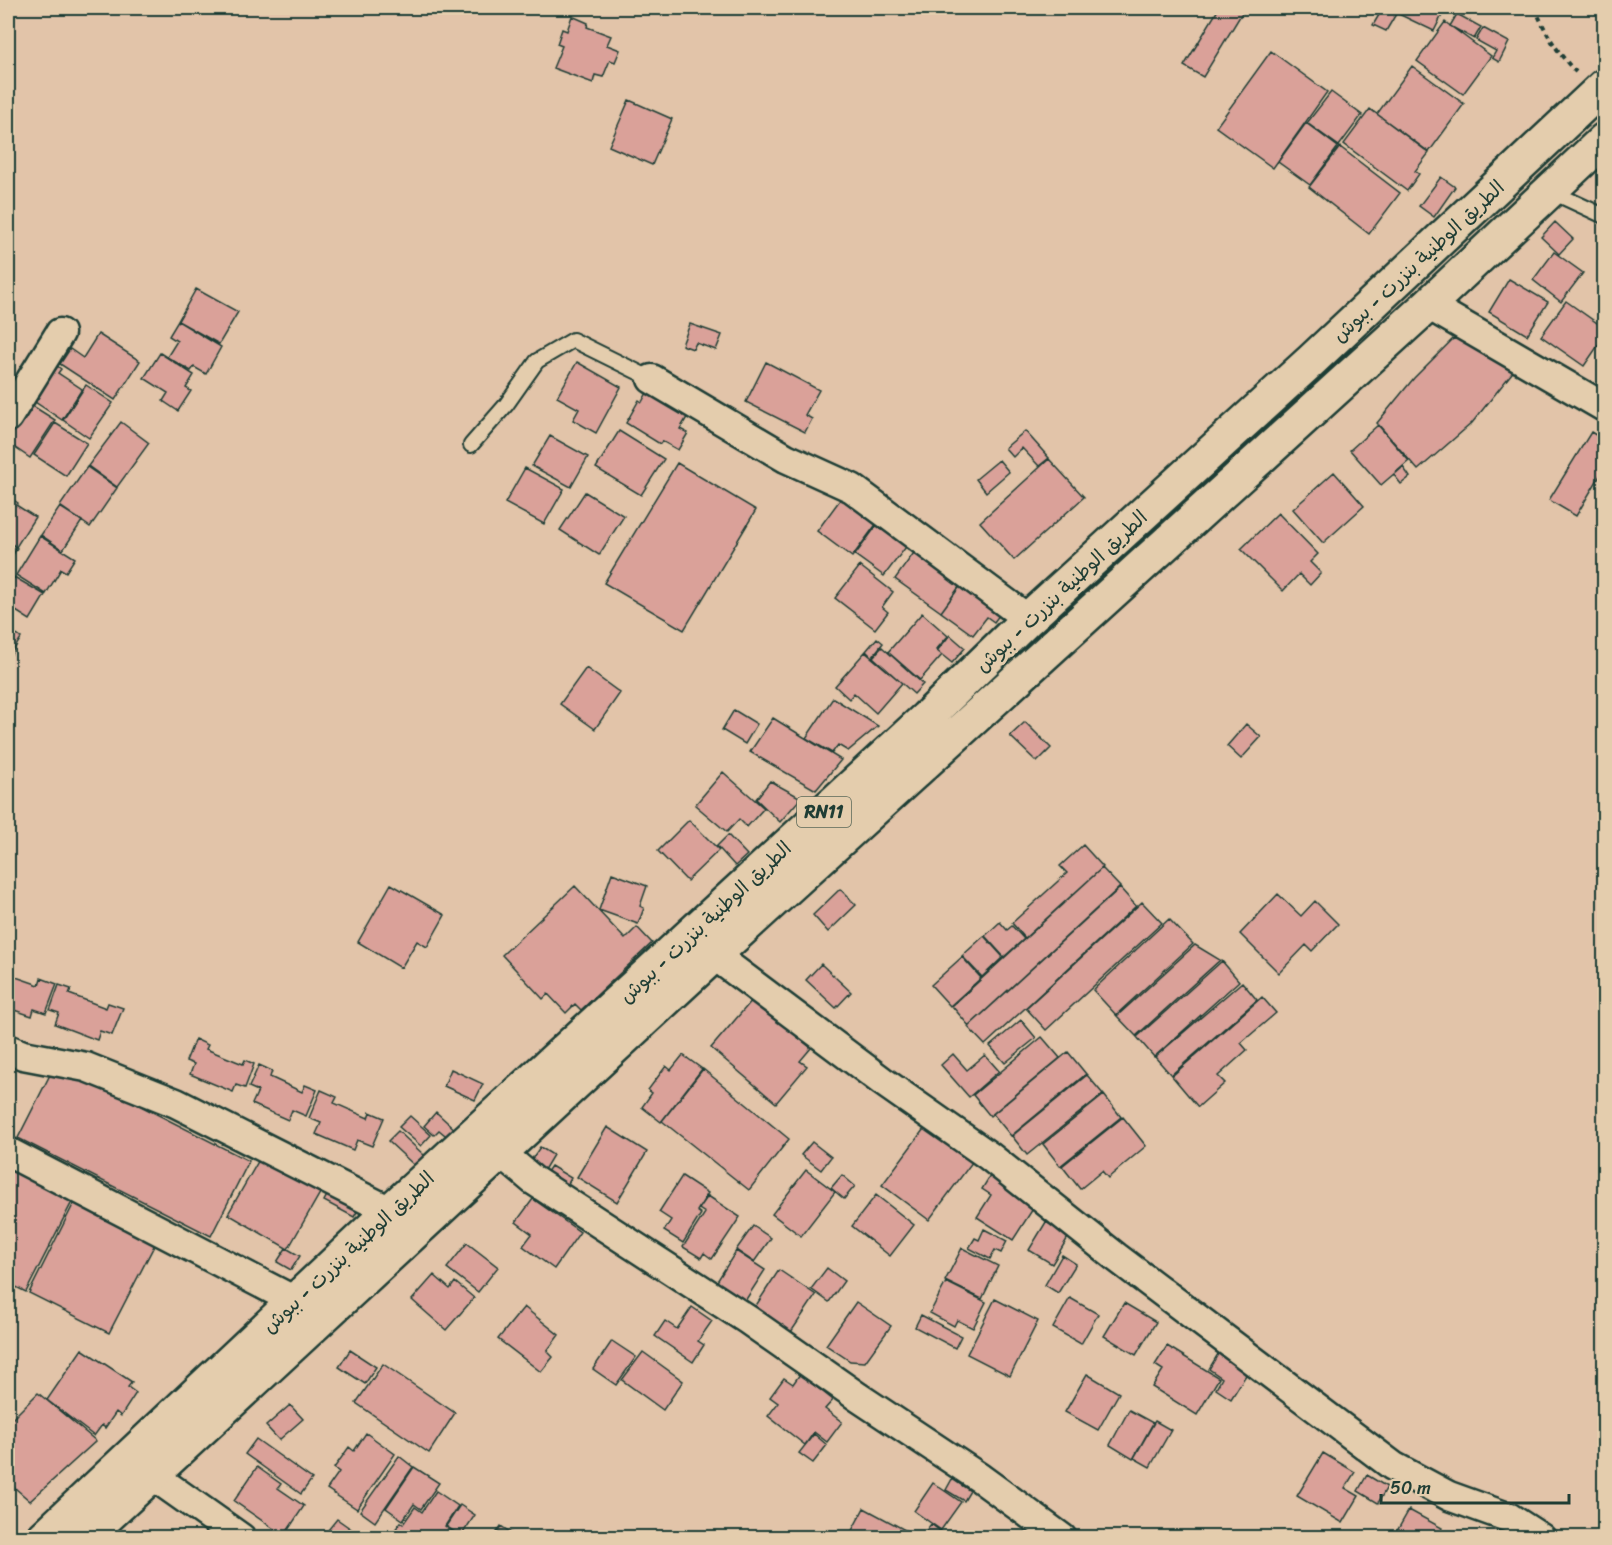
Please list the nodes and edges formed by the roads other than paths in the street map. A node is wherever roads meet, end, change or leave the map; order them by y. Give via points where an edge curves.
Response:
1 (1600, 90) edge
2 (1605, 140) edge
3 (1550, 191) junction
4 (1605, 216) edge
5 (1428, 305) junction
6 (60, 333) dead end
7 (652, 379) joint
8 (1605, 407) edge
9 (8, 417) edge
10 (471, 445) dead end
11 (1028, 620) junction
12 (714, 955) junction
13 (8, 1049) edge
14 (8, 1152) edge
15 (501, 1153) junction
16 (390, 1211) junction
17 (295, 1301) junction
18 (152, 1475) junction
19 (42, 1538) edge
20 (84, 1538) edge
21 (241, 1538) edge
22 (1062, 1538) edge
23 (1541, 1538) edge

1 - 11 main road, الطريق الوطنية بنزرت - ببوش / RN11
2 - 3 main road, الطريق الوطنية بنزرت - ببوش / RN11
3 - 4 lane
3 - 5 main road, الطريق الوطنية بنزرت - ببوش / RN11
5 - 8 street
5 - 12 main road, الطريق الوطنية بنزرت - ببوش / RN11
6 - 9 street
7 - 10 lane via 573,340 537,361
7 - 11 street via 786,458 852,488
11 - 16 main road, الطريق الوطنية بنزرت - ببوش / RN11
12 - 15 main road, الطريق الوطنية بنزرت - ببوش / RN11
12 - 23 street via 989,1156 1393,1466 1449,1496 1510,1518
13 - 16 street via 86,1067 176,1103
14 - 17 street
15 - 18 main road, الطريق الوطنية بنزرت - ببوش / RN11
15 - 22 street via 533,1180 748,1320
16 - 17 main road, الطريق الوطنية بنزرت - ببوش / RN11
17 - 19 main road, الطريق الوطنية بنزرت - ببوش / RN11
18 - 20 main road, الطريق الوطنية بنزرت - ببوش / RN11
18 - 21 street

